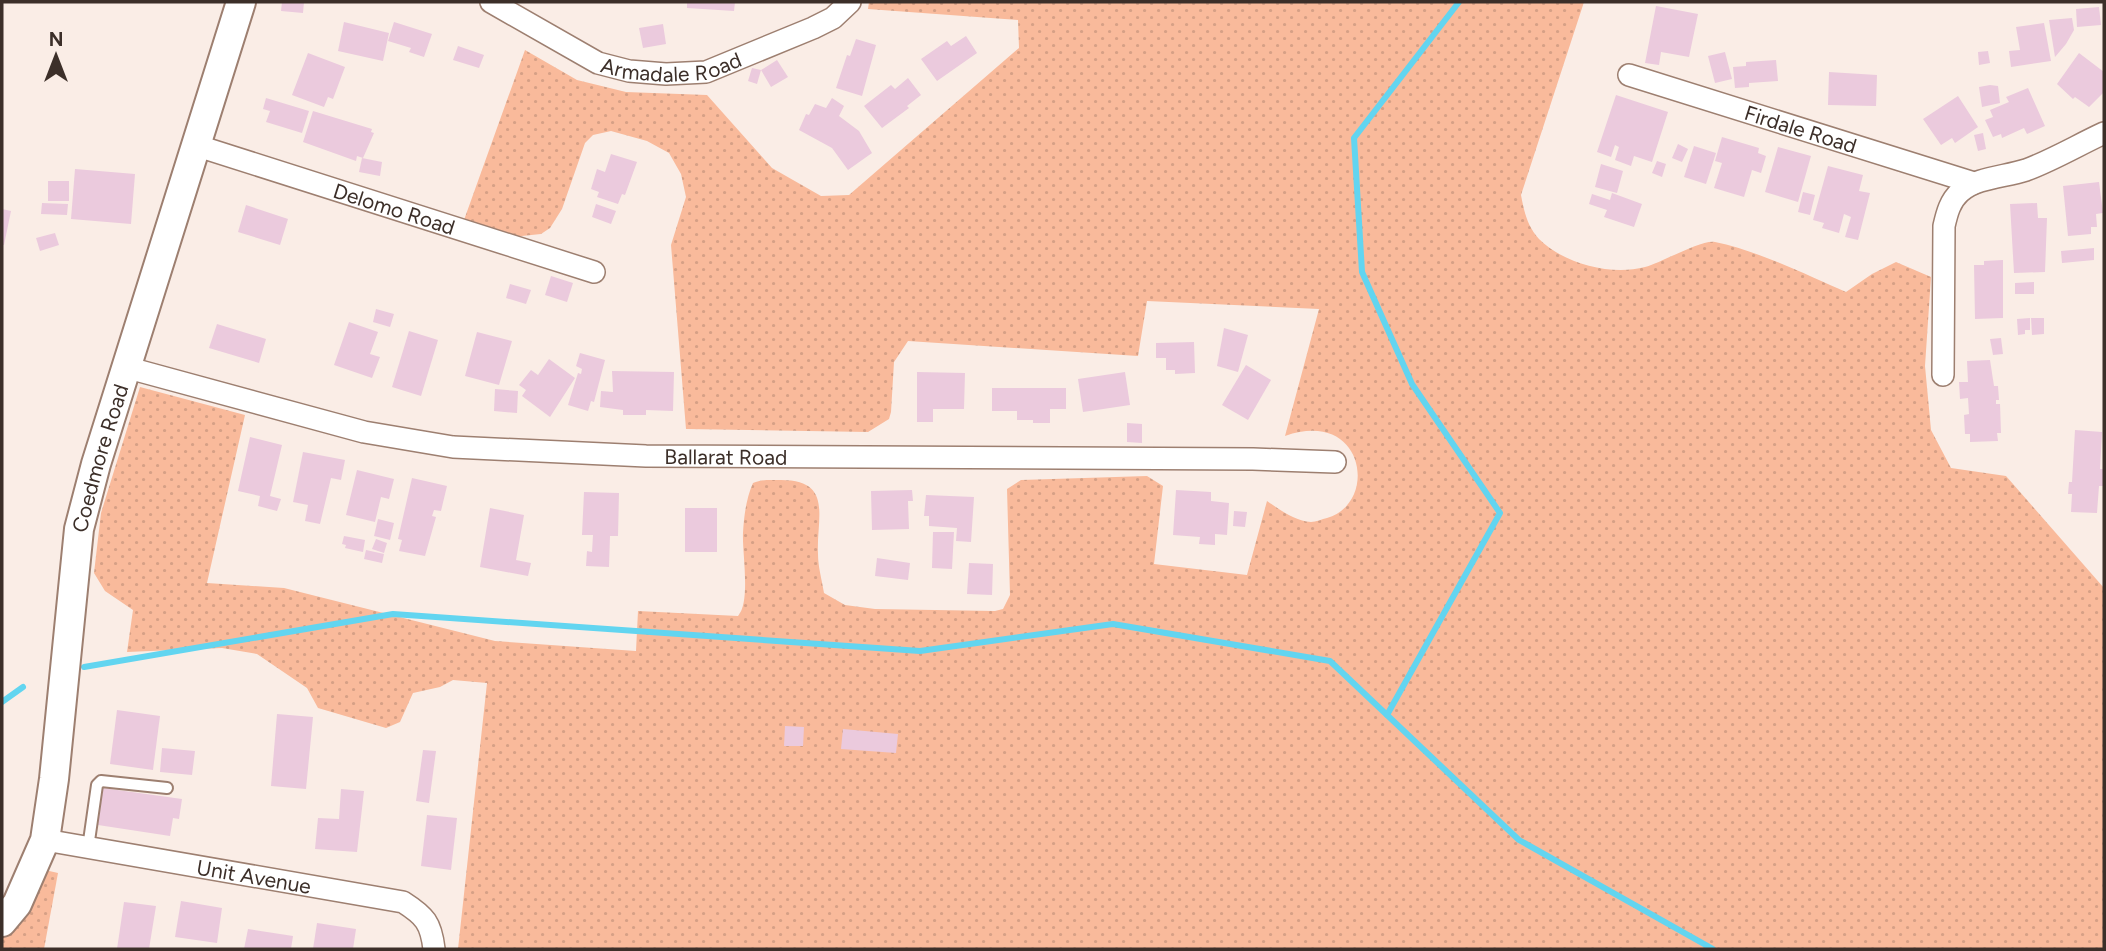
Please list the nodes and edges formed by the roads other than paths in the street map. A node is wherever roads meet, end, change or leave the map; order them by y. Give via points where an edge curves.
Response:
1 (242, 2) edge
2 (491, 2) edge
3 (850, 2) edge
4 (1629, 75) dead end
5 (2104, 133) edge
6 (198, 146) junction
7 (1975, 183) junction
8 (594, 272) dead end
9 (125, 367) junction
10 (1943, 375) dead end
11 (1335, 462) dead end
12 (167, 788) dead end
13 (45, 840) junction
14 (88, 848) junction
15 (2, 922) edge
16 (434, 949) edge

1 - 6 street, Coedmore Road
2 - 3 street, Armadale Road via 598,63 666,74 706,72 813,28
4 - 7 street, Firdale Road
5 - 7 street, Firdale Road via 2011,175
6 - 8 street, Delomo Road
6 - 9 street, Coedmore Road
7 - 10 street, Firdale Road via 1949,206 1944,226
9 - 11 street, Ballarat Road via 363,432 453,447 646,456
9 - 13 street, Coedmore Road via 79,529
12 - 14 lane via 100,781
13 - 14 street, Unit Avenue
13 - 15 street, Coedmore Road via 17,904
14 - 16 street, Unit Avenue via 403,902 423,915

